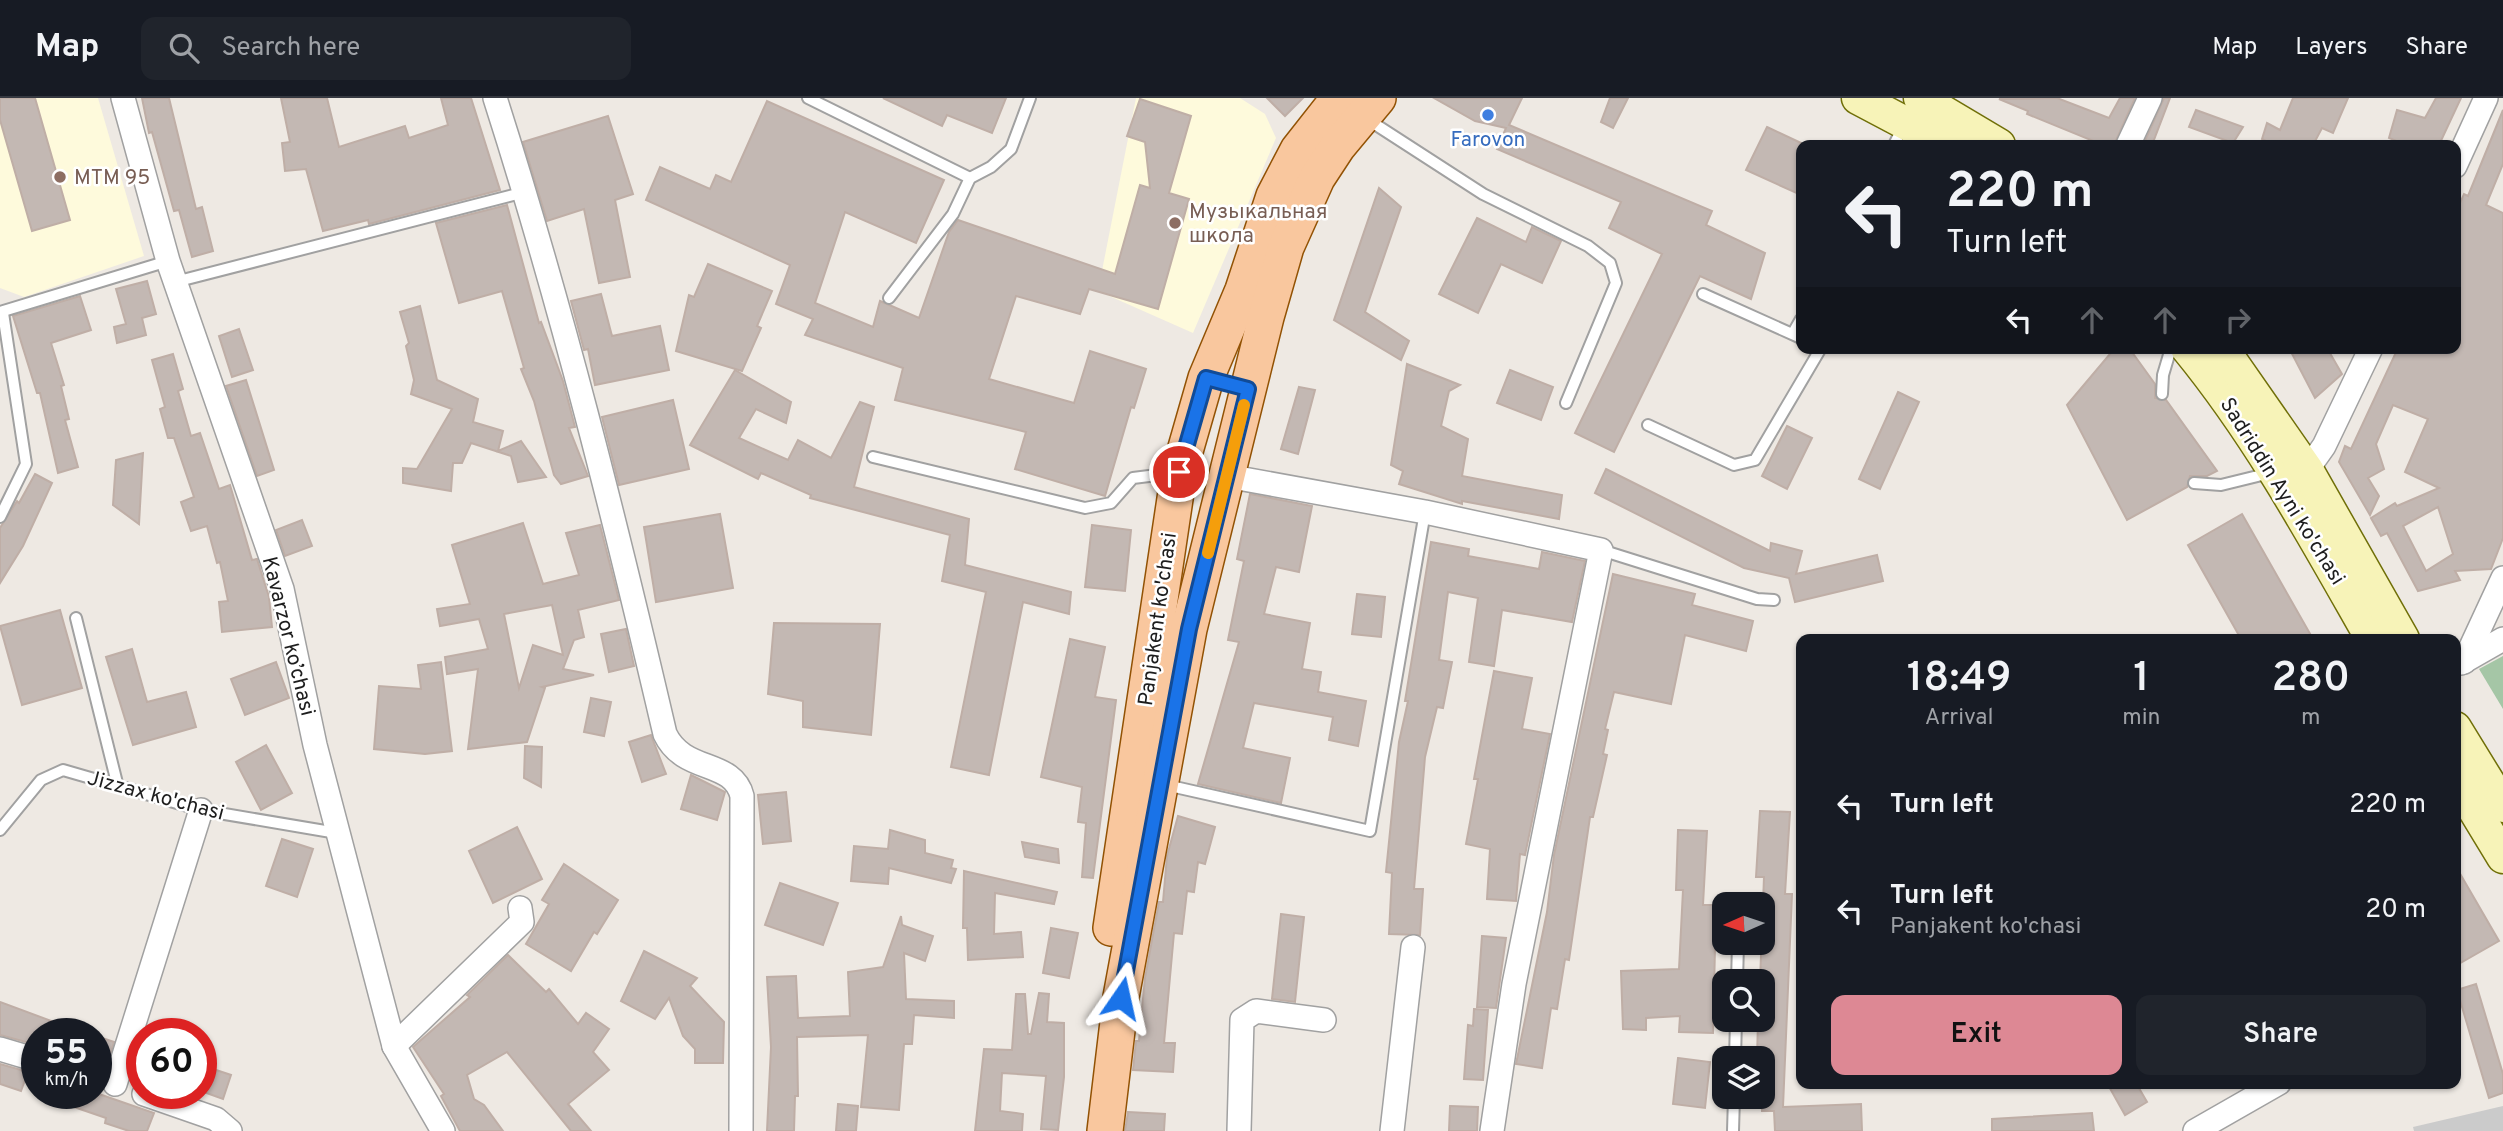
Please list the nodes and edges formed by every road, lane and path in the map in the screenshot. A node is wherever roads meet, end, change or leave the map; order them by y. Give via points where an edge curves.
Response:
1 (123, 98) edge
2 (495, 98) edge
3 (808, 98) edge
4 (1030, 98) edge
5 (1858, 98) edge
6 (2150, 98) edge
7 (2486, 98) edge
8 (1360, 104) edge
9 (1907, 122) edge
10 (1934, 140) edge
11 (1979, 140) edge
12 (2130, 140) edge
13 (2461, 153) edge
14 (970, 178) junction
15 (525, 192) junction
16 (172, 271) junction
17 (1703, 294) dead end
18 (889, 298) dead end
19 (1, 313) edge
20 (1796, 336) edge
21 (1817, 354) edge
22 (2170, 354) edge
23 (2192, 354) edge
24 (2226, 354) edge
25 (2368, 354) edge
26 (1206, 378) junction
27 (1248, 389) junction
28 (2162, 394) dead end
29 (1566, 403) dead end
30 (1648, 425) dead end
31 (873, 457) dead end
32 (2307, 470) junction
33 (1179, 472) junction
34 (2276, 472) junction
35 (1227, 476) junction
36 (2194, 483) dead end
37 (1425, 512) junction
38 (0, 517) edge
39 (1601, 550) junction
40 (2503, 578) edge
41 (1774, 600) dead end
42 (76, 618) dead end
43 (2369, 634) edge
44 (2400, 634) edge
45 (2503, 639) edge
46 (2461, 662) edge
47 (2461, 663) edge
48 (2461, 738) edge
49 (117, 783) junction
50 (1162, 784) junction
51 (2461, 788) edge
52 (2503, 806) edge
53 (201, 810) junction
54 (0, 831) edge
55 (337, 833) junction
56 (2503, 858) edge
57 (520, 908) dead end
58 (1413, 947) dead end
59 (1324, 1020) dead end
60 (394, 1046) junction
61 (0, 1049) edge
62 (21, 1055) edge
63 (112, 1064) edge
64 (2268, 1089) edge
65 (188, 1109) edge
66 (1734, 1109) edge
67 (230, 1131) edge
68 (443, 1131) edge
69 (741, 1131) edge
70 (1084, 1131) edge
71 (1105, 1131) edge
72 (1240, 1131) edge
73 (1392, 1131) edge
74 (1492, 1131) edge
75 (1733, 1131) edge
76 (2195, 1131) edge

1 - 16 street, Kavarzor ko’chasi
2 - 15 street
3 - 14 lane
4 - 14 lane via 1011,149
5 - 9 main road
6 - 12 street
7 - 13 street
8 - 26 main road, Panjakent ko'chasi via 1298,149 1264,220 1243,290
8 - 27 main road, Panjakent ko'chasi via 1300,214 1276,282
8 - 29 lane via 1483,194 1588,246 1610,262 1616,283
9 - 10 main road
9 - 11 main road
14 - 18 lane via 953,214
15 - 16 lane
15 - 69 street via 608,490 665,734 684,758 730,776 742,796
16 - 19 lane
16 - 55 street, Kavarzor ko’chasi via 282,589
17 - 20 lane
19 - 38 lane via 26,464
21 - 30 lane via 1755,460 1745,465 1734,465
22 - 28 lane
23 - 34 main road, Sadriddin Ayni ko'chasi
24 - 32 main road, Sadriddin Ayni ko'chasi
25 - 32 street
26 - 27 main road
26 - 33 main road, Panjakent ko'chasi
27 - 35 main road, Panjakent ko'chasi
31 - 33 lane via 1085,508 1111,503 1133,478
32 - 44 main road, Sadriddin Ayni ko'chasi
33 - 70 main road, Panjakent ko'chasi via 1089,1070
34 - 36 lane via 2221,485
34 - 43 main road, Sadriddin Ayni ko'chasi
35 - 37 street
35 - 50 main road, Panjakent ko'chasi via 1189,629
37 - 39 street
37 - 50 lane via 1370,831
39 - 41 lane
39 - 74 street via 1514,984
40 - 46 street
42 - 49 lane
45 - 47 street
48 - 52 main road
49 - 53 lane, Jizzax ko'chasi
49 - 54 lane, Jizzax ko'chasi via 63,770 41,780
50 - 71 main road, Panjakent ko'chasi via 1121,998
51 - 56 main road
53 - 55 lane, Jizzax ko'chasi
53 - 63 street
55 - 60 street, Kavarzor ko’chasi
57 - 60 street via 522,922
58 - 73 street
59 - 72 street via 1256,1011 1242,1020
60 - 68 street, Kavarzor ko’chasi
61 - 62 street
64 - 76 street
65 - 67 street via 216,1119
66 - 75 lane

